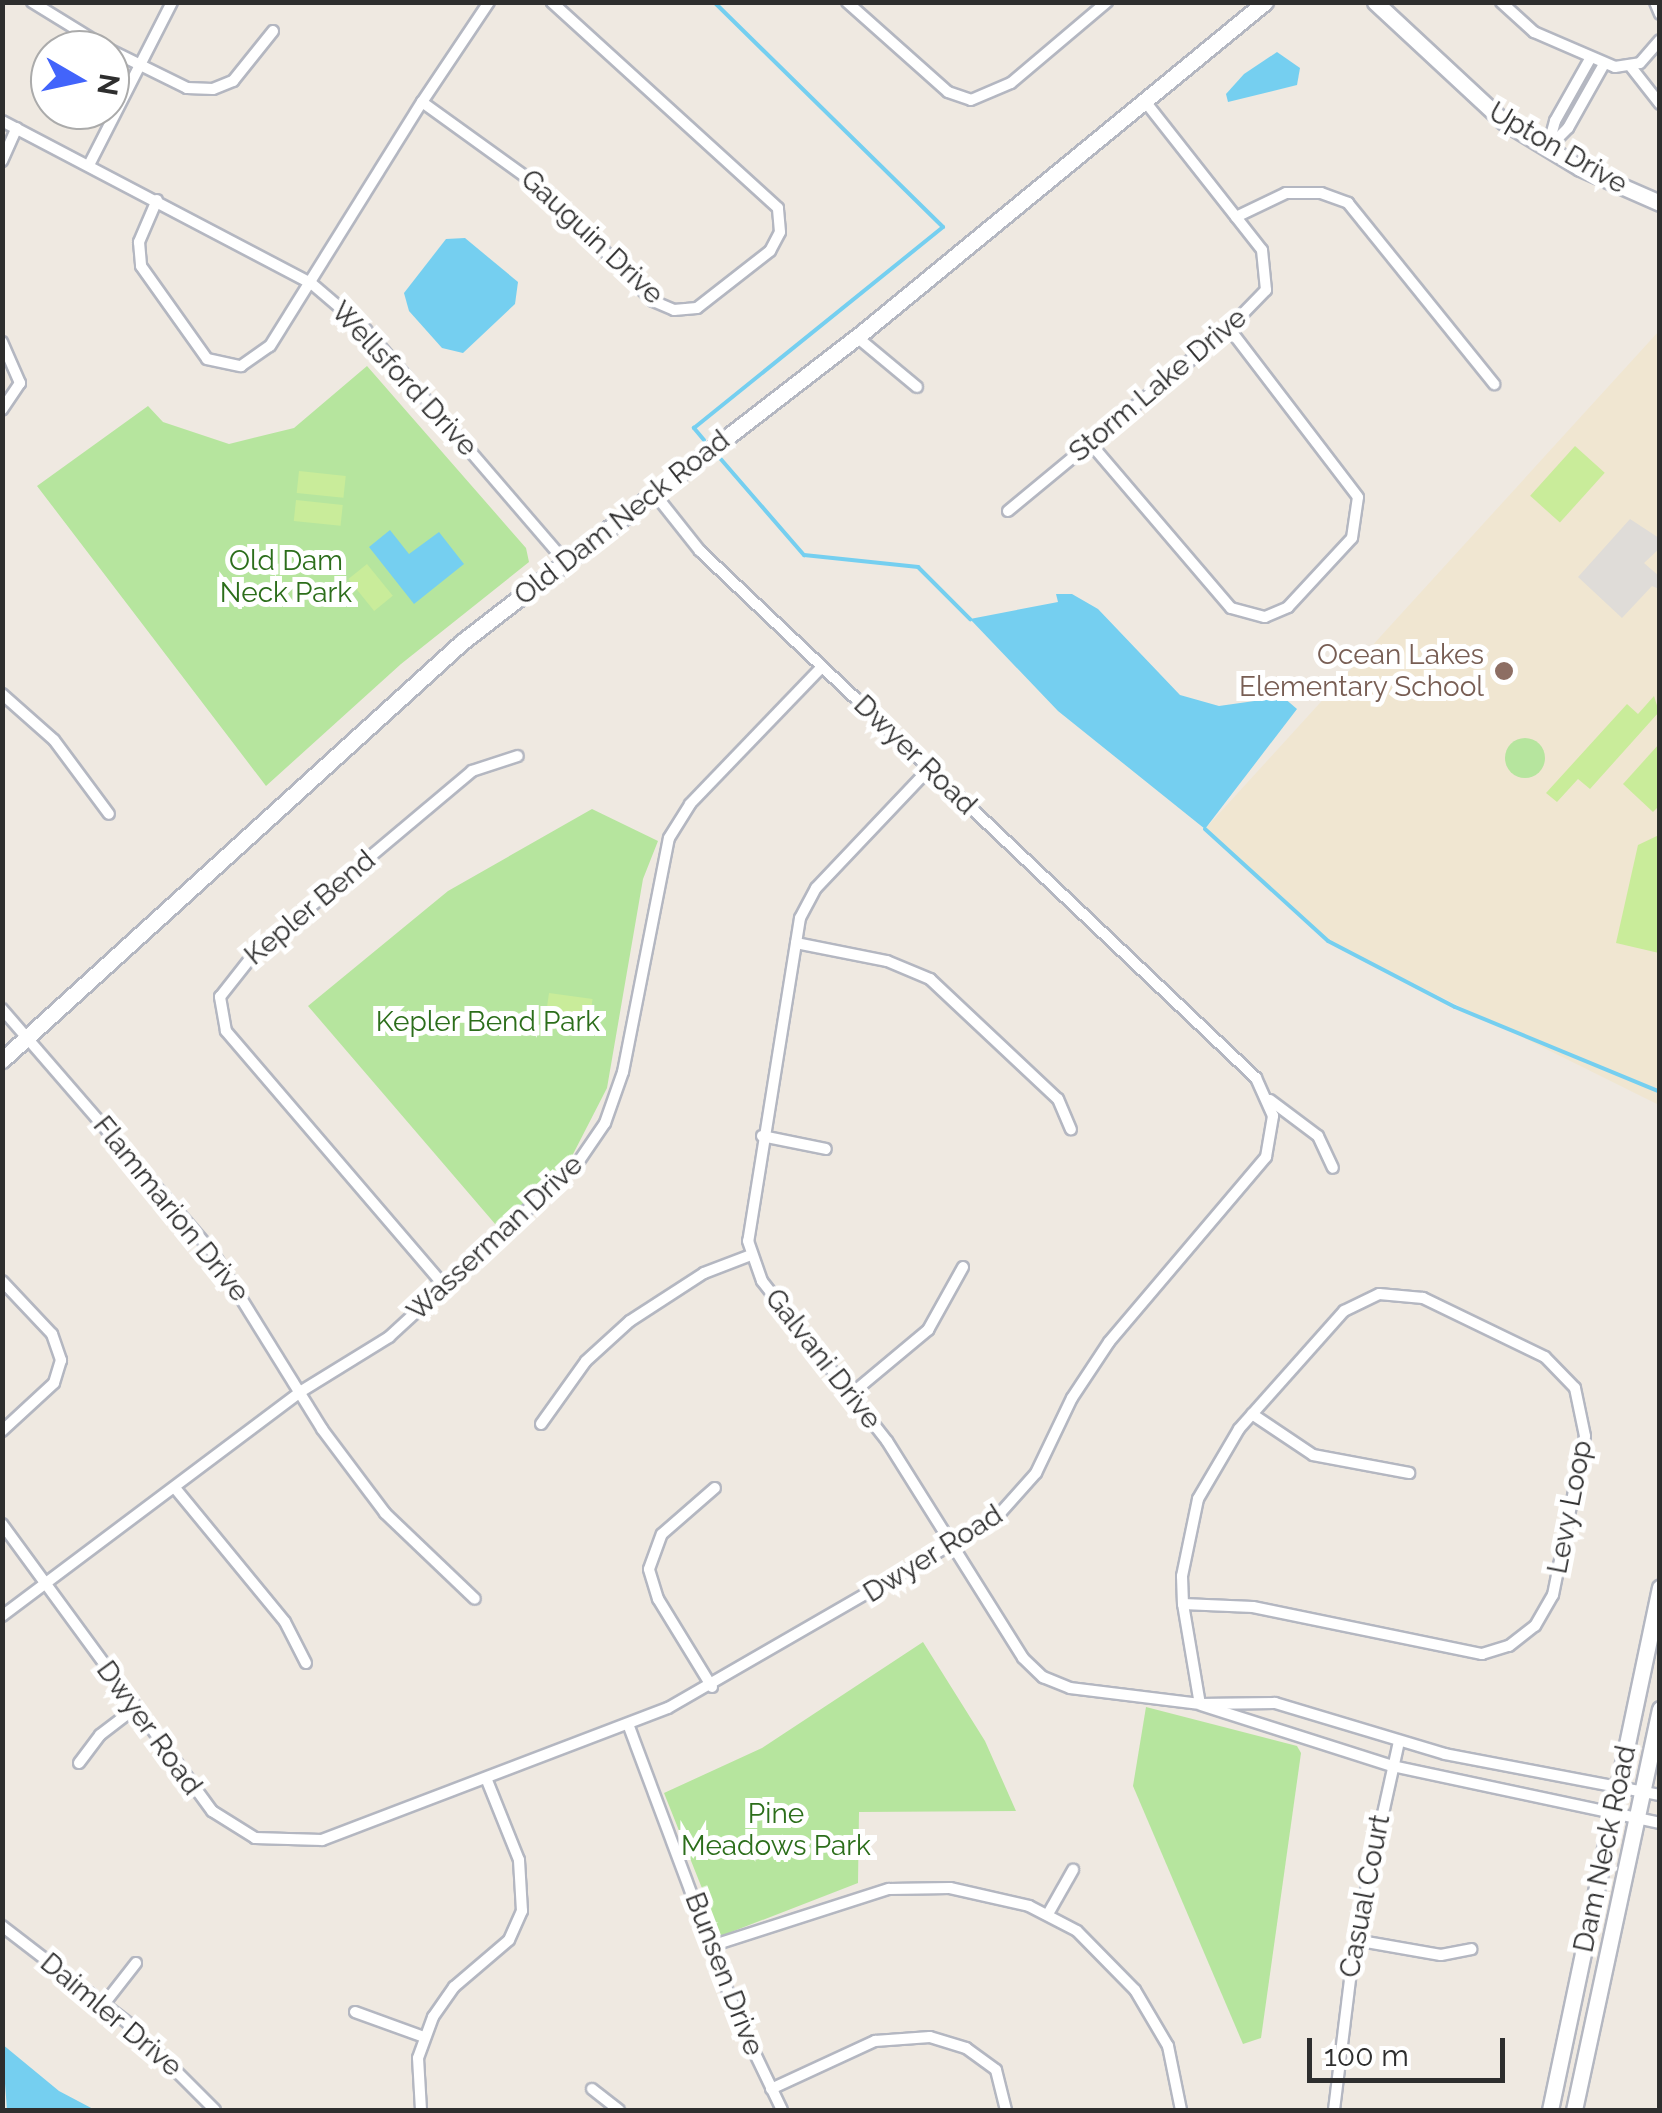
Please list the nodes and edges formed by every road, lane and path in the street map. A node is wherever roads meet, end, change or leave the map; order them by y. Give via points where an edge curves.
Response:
1 (32, 2) edge
2 (172, 2) edge
3 (489, 2) edge
4 (552, 2) edge
5 (847, 2) edge
6 (868, 2) edge
7 (1107, 2) edge
8 (1265, 2) edge
9 (1374, 2) edge
10 (1501, 2) edge
11 (1655, 2) edge
12 (859, 13) junction
13 (1660, 14) edge
14 (78, 30) edge
15 (273, 31) dead end
16 (1660, 40) edge
17 (1590, 58) junction
18 (130, 61) edge
19 (1604, 64) junction
20 (140, 66) junction
21 (1631, 66) junction
22 (1144, 100) junction
23 (422, 102) junction
24 (1660, 104) edge
25 (2, 121) edge
26 (17, 128) junction
27 (1548, 148) junction
28 (2, 161) edge
29 (89, 165) junction
30 (157, 200) junction
31 (1660, 203) edge
32 (1236, 217) junction
33 (311, 282) junction
34 (1229, 328) junction
35 (857, 337) junction
36 (2, 342) edge
37 (1494, 384) dead end
38 (916, 386) dead end
39 (2, 410) edge
40 (1090, 443) junction
41 (654, 493) junction
42 (1008, 511) dead end
43 (565, 561) junction
44 (822, 667) junction
45 (2, 694) edge
46 (518, 756) dead end
47 (929, 768) junction
48 (109, 814) dead end
49 (796, 943) junction
50 (2, 1009) edge
51 (26, 1038) junction
52 (2, 1060) edge
53 (1269, 1100) junction
54 (1071, 1128) dead end
55 (762, 1136) junction
56 (826, 1149) dead end
57 (1334, 1168) dead end
58 (750, 1255) junction
59 (963, 1266) dead end
60 (2, 1280) edge
61 (447, 1289) junction
62 (300, 1392) junction
63 (850, 1395) junction
64 (1252, 1414) junction
65 (542, 1424) dead end
66 (2, 1432) edge
67 (1409, 1473) dead end
68 (175, 1488) junction
69 (715, 1488) dead end
70 (2, 1524) edge
71 (954, 1544) junction
72 (46, 1585) junction
73 (1660, 1587) edge
74 (474, 1599) dead end
75 (1183, 1604) junction
76 (2, 1616) edge
77 (306, 1662) dead end
78 (712, 1687) junction
79 (1200, 1704) junction
80 (134, 1709) junction
81 (1660, 1709) edge
82 (628, 1724) junction
83 (1398, 1742) junction
84 (79, 1763) dead end
85 (1392, 1766) junction
86 (486, 1778) junction
87 (1618, 1784) junction
88 (1643, 1788) junction
89 (1660, 1794) edge
90 (1612, 1812) junction
91 (1637, 1816) junction
92 (1660, 1823) edge
93 (1073, 1870) dead end
94 (1048, 1914) junction
95 (2, 1926) edge
96 (1355, 1940) junction
97 (711, 1946) junction
98 (1471, 1949) dead end
99 (136, 1963) dead end
100 (104, 2004) junction
101 (355, 2012) dead end
102 (424, 2037) junction
103 (592, 2089) dead end
104 (771, 2089) junction
105 (215, 2110) edge
106 (421, 2110) edge
107 (618, 2110) edge
108 (782, 2110) edge
109 (1006, 2110) edge
110 (1181, 2110) edge
111 (1334, 2110) edge
112 (1550, 2110) edge
113 (1574, 2110) edge

1 - 14 street
2 - 20 street
3 - 23 street
4 - 23 street, Gauguin Drive via 778,208 780,232 770,251 697,308 674,310 653,301 547,192
5 - 12 street
6 - 12 street
7 - 12 street via 1011,83 971,100 948,92
8 - 22 street, Old Dam Neck Road
9 - 27 street, Upton Drive via 1464,91
10 - 17 street via 1534,32
11 - 13 street
15 - 20 street via 233,82 213,89 186,88
16 - 21 street
17 - 19 street
17 - 27 street via 1555,121
18 - 20 street
19 - 21 street
19 - 27 street via 1568,128
20 - 29 street
21 - 24 street
22 - 32 street, Storm Lake Drive
22 - 35 street, Old Dam Neck Road
23 - 33 street
25 - 26 street, Wellsford Drive
26 - 28 street
26 - 29 street, Wellsford Drive
27 - 31 street, Upton Drive
29 - 30 street, Wellsford Drive
30 - 33 street, Wellsford Drive
30 - 33 street via 139,242 141,266 216,365 241,366 263,354
32 - 34 street, Storm Lake Drive via 1262,250 1268,281 1262,298
32 - 37 street via 1286,193 1321,192 1348,204
33 - 43 street, Wellsford Drive via 379,344
34 - 40 street, Storm Lake Drive
34 - 40 street via 1358,498 1352,538 1288,607 1265,618 1231,608
35 - 38 street
35 - 41 street, Old Dam Neck Road
36 - 39 street via 20,382
40 - 42 street, Storm Lake Drive
41 - 43 street, Old Dam Neck Road
41 - 44 street, Dwyer Road via 700,551
43 - 51 street, Old Dam Neck Road via 462,642
44 - 47 street, Dwyer Road
44 - 61 street, Wasserman Drive via 690,804 668,838 622,1072 594,1142
45 - 48 street via 54,740
46 - 61 street, Kepler Bend via 472,770 253,955 220,997 226,1030
47 - 49 street via 816,888
47 - 53 street, Dwyer Road via 1256,1078
49 - 54 street via 887,961 930,980 1058,1099
49 - 55 street
50 - 51 street, Flammarion Drive
51 - 52 street, Old Dam Neck Road
51 - 62 street, Flammarion Drive via 213,1253
53 - 57 street via 1318,1136
53 - 71 street, Dwyer Road via 1273,1131 1266,1156 1109,1342 1025,1490
55 - 56 street
55 - 58 street via 748,1224
58 - 63 street, Galvani Drive via 762,1281
58 - 65 street via 704,1273 630,1321 586,1361
59 - 63 street via 928,1330
60 - 66 street via 52,1334 61,1360 54,1382
61 - 62 street, Wasserman Drive via 389,1336
62 - 68 street, Wasserman Drive
62 - 74 street, Flammarion Drive via 385,1513
63 - 71 street, Galvani Drive
64 - 67 street via 1313,1455
64 - 75 street, Levy Loop via 1198,1499 1184,1550
64 - 75 street, Levy Loop via 1344,1311 1379,1294 1436,1303 1545,1357 1576,1388 1585,1421 1552,1596 1523,1638 1482,1654 1253,1606
68 - 72 street, Wasserman Drive
68 - 77 street via 285,1622
69 - 78 street via 662,1534 649,1569 658,1599
70 - 72 street, Dwyer Road
71 - 78 street, Dwyer Road
71 - 79 street, Galvani Drive via 1023,1658 1044,1677 1070,1688
72 - 76 street, Wasserman Drive
72 - 80 street, Dwyer Road
73 - 87 street, Dam Neck Road
75 - 79 street, Levy Loop
78 - 82 street, Dwyer Road
79 - 83 street, Galvani Drive via 1276,1703
79 - 85 street, Galvani Drive
80 - 84 street
80 - 86 street, Dwyer Road via 212,1811 235,1830 276,1842 322,1840
81 - 88 street, Dam Neck Road
82 - 86 street, Dwyer Road
82 - 97 street, Bunsen Drive
83 - 85 street, Casual Court
83 - 87 street, Galvani Drive
85 - 90 street, Galvani Drive
85 - 96 street, Casual Court
86 - 102 street via 520,1860 522,1911 509,1940 454,1987
87 - 88 street, Galvani Drive
87 - 90 street, Dam Neck Road
88 - 89 street, Galvani Drive
88 - 91 street, Dam Neck Road
90 - 91 street, Galvani Drive
90 - 112 street, Dam Neck Road
91 - 92 street, Galvani Drive
91 - 113 street, Dam Neck Road
93 - 94 street
94 - 97 street via 978,1892 889,1889
94 - 110 street via 1095,1945 1135,1990 1168,2046
95 - 100 street, Daimler Drive
96 - 98 street via 1441,1955
96 - 111 street, Casual Court
97 - 104 street, Bunsen Drive
99 - 100 street
100 - 105 street, Daimler Drive
101 - 102 street
102 - 106 street via 416,2078
103 - 107 street via 614,2100
104 - 108 street, Bunsen Drive
104 - 109 street via 875,2041 930,2037 966,2048 996,2070

